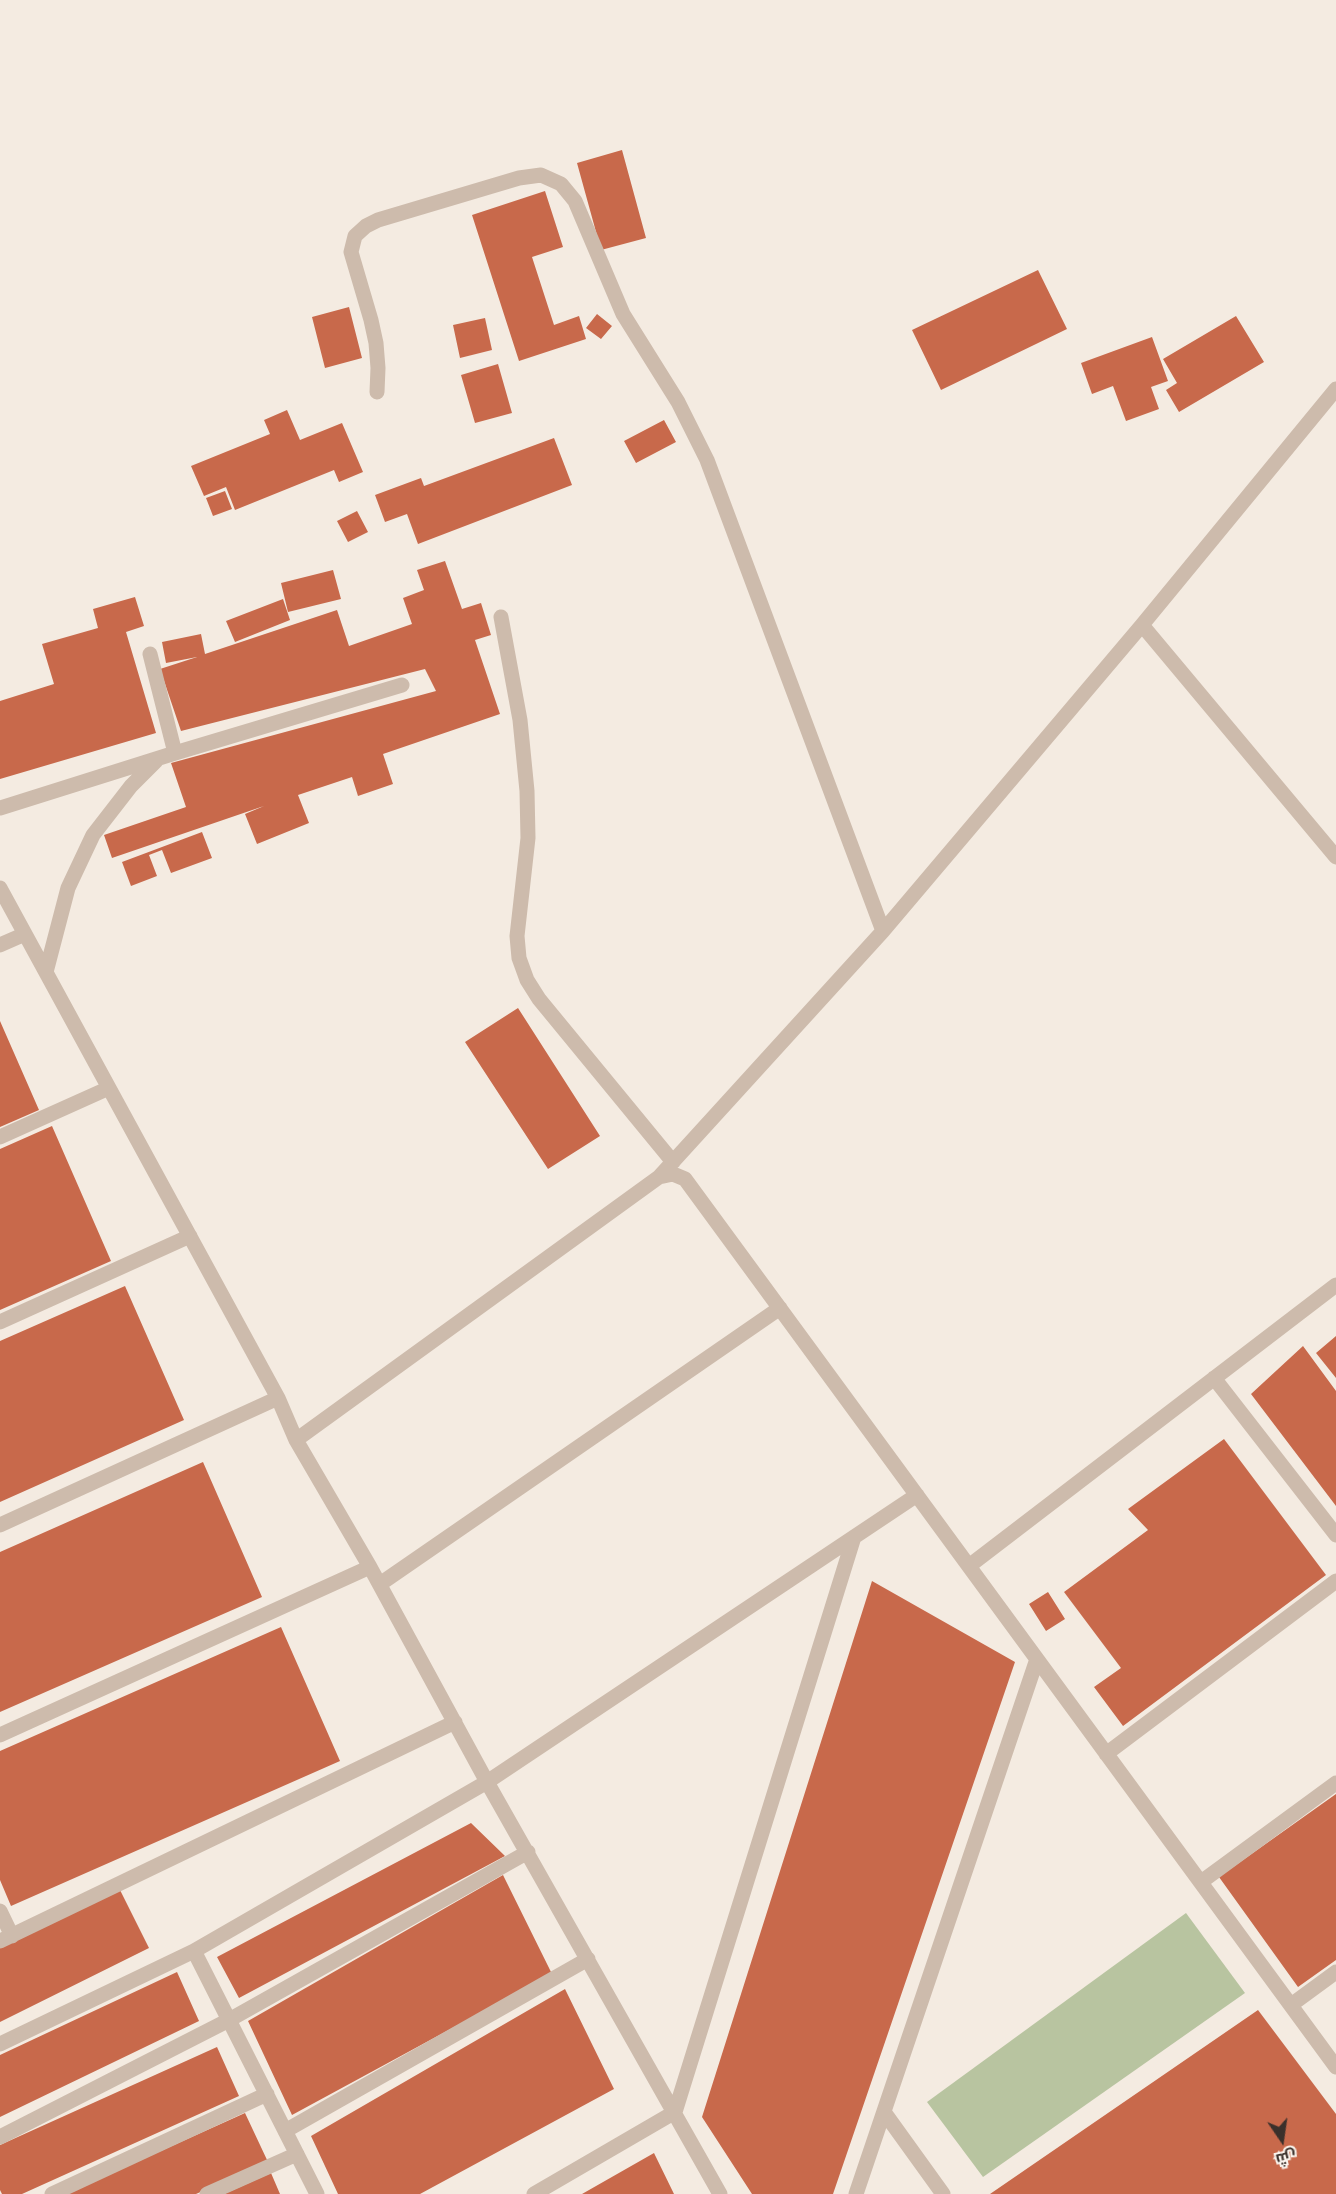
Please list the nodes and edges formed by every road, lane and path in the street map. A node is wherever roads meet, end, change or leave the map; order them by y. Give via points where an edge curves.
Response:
1 (1336, 389) edge
2 (377, 392) dead end
3 (501, 618) dead end
4 (1142, 626) junction
5 (150, 654) dead end
6 (402, 685) dead end
7 (175, 753) junction
8 (159, 758) junction
9 (0, 808) edge
10 (1336, 857) edge
11 (0, 888) edge
12 (883, 930) junction
13 (26, 934) junction
14 (0, 945) edge
15 (46, 972) junction
16 (109, 1088) junction
17 (0, 1137) edge
18 (673, 1162) junction
19 (659, 1177) junction
20 (190, 1236) junction
21 (1336, 1285) edge
22 (780, 1308) junction
23 (0, 1322) edge
24 (1214, 1378) junction
25 (278, 1398) junction
26 (296, 1440) junction
27 (917, 1495) junction
28 (0, 1525) edge
29 (1336, 1535) edge
30 (854, 1537) junction
31 (969, 1566) junction
32 (370, 1567) junction
33 (1336, 1581) edge
34 (380, 1584) junction
35 (1037, 1659) junction
36 (455, 1722) junction
37 (0, 1735) edge
38 (1106, 1754) junction
39 (488, 1782) junction
40 (1336, 1783) edge
41 (528, 1852) junction
42 (1201, 1882) junction
43 (0, 1911) edge
44 (6, 1938) edge
45 (194, 1951) junction
46 (588, 1959) junction
47 (1336, 1972) edge
48 (1291, 2005) junction
49 (229, 2020) junction
50 (0, 2044) edge
51 (1336, 2067) edge
52 (267, 2094) junction
53 (675, 2112) junction
54 (884, 2112) junction
55 (285, 2131) junction
56 (0, 2137) edge
57 (297, 2154) junction
58 (52, 2194) edge
59 (207, 2194) edge
60 (317, 2194) edge
61 (534, 2194) edge
62 (720, 2194) edge
63 (856, 2194) edge
64 (944, 2194) edge

1 - 4 street
2 - 12 street via 376,343 351,252 355,237 378,220 519,178 541,176 561,184 575,201 623,314 678,402 707,460
3 - 18 street via 520,720 526,781 528,838 517,936 519,958 539,999
4 - 10 street
4 - 12 street
5 - 7 street
6 - 7 street
7 - 8 street
8 - 9 street
8 - 15 street via 131,786 93,835 68,888
11 - 13 street
12 - 18 street
13 - 14 street
13 - 15 street
15 - 16 street
16 - 17 street
16 - 20 street
18 - 19 street
19 - 22 street via 673,1174 686,1179
19 - 26 street
20 - 23 street
20 - 25 street
21 - 24 street
22 - 27 street
22 - 34 street
24 - 29 street
24 - 31 street
25 - 26 street
25 - 28 street
26 - 32 street
27 - 30 street
27 - 31 street
30 - 39 street
30 - 53 street
31 - 35 street
32 - 34 street
32 - 37 street
33 - 38 street
34 - 36 street
35 - 38 street
35 - 54 street
36 - 39 street
36 - 44 street
38 - 42 street
39 - 41 street
39 - 45 street
40 - 42 street
41 - 46 street
41 - 49 street
42 - 48 street
43 - 44 street
45 - 49 street
45 - 50 street
46 - 53 street
46 - 55 street
47 - 48 street
48 - 51 street
49 - 52 street
49 - 56 street
52 - 55 street
52 - 58 street
53 - 61 street
53 - 62 street
54 - 63 street
54 - 64 street
55 - 57 street
57 - 59 street
57 - 60 street

